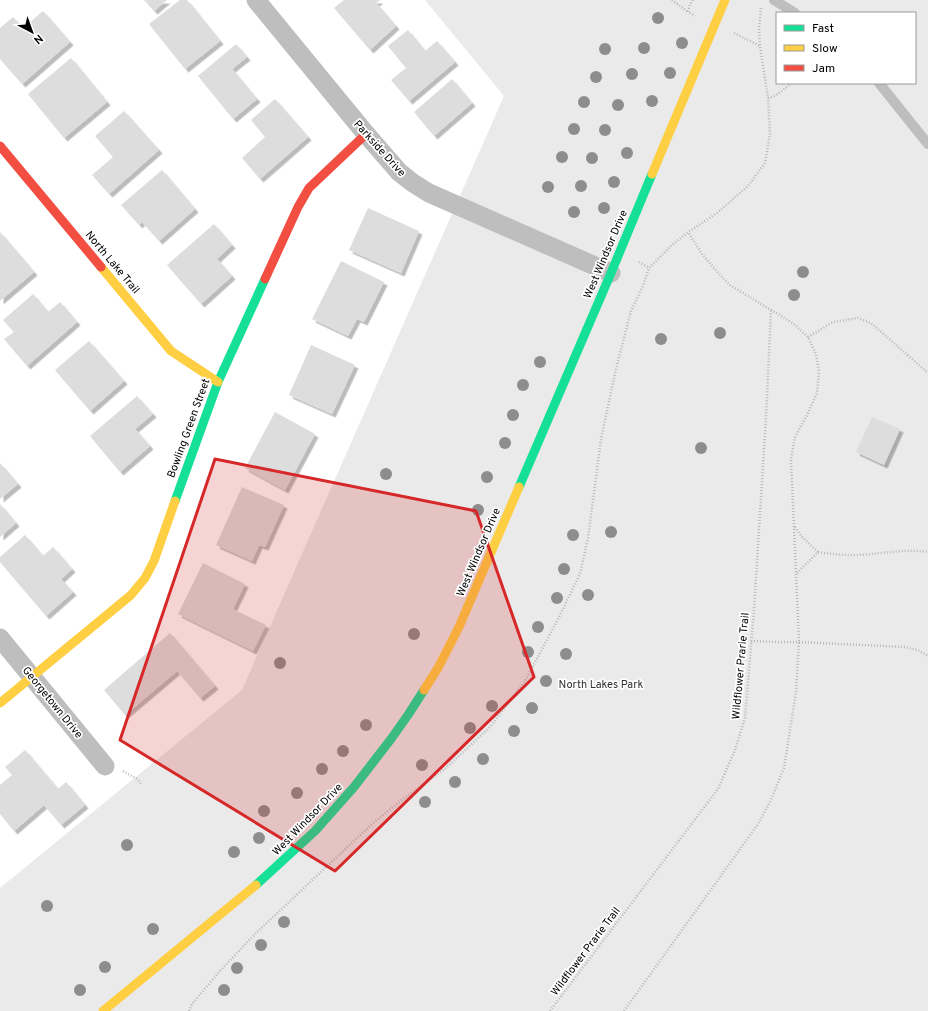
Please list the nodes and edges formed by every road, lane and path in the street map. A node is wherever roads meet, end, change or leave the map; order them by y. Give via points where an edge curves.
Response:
1 (256, 0) edge
2 (672, 0) edge
3 (725, 0) edge
4 (774, 0) edge
5 (761, 7) dead end
6 (688, 12) dead end
7 (793, 12) edge
8 (715, 24) junction
9 (760, 46) junction
10 (791, 84) edge
11 (880, 84) edge
12 (768, 98) junction
13 (366, 134) junction
14 (928, 144) edge
15 (0, 146) edge
16 (688, 232) junction
17 (611, 273) junction
18 (771, 310) junction
19 (808, 337) junction
20 (928, 373) edge
21 (218, 382) junction
22 (795, 527) junction
23 (818, 552) junction
24 (928, 552) edge
25 (796, 574) junction
26 (0, 638) edge
27 (751, 641) junction
28 (799, 642) junction
29 (928, 656) edge
30 (32, 677) junction
31 (0, 703) edge
32 (105, 766) dead end
33 (103, 1011) edge
34 (189, 1011) edge
35 (550, 1011) edge
36 (624, 1011) edge

1 - 13 street, Parkside Drive
2 - 6 path
3 - 8 street, West Windsor Drive
4 - 7 lane
5 - 9 path
8 - 9 path
8 - 17 street, West Windsor Drive
9 - 12 path
10 - 12 path
11 - 14 lane
12 - 16 path via 770,134 765,163 748,186 717,213
13 - 17 street, Parkside Drive via 399,172 429,193
13 - 21 street, Bowling Green Street via 309,188
15 - 21 street, North Lake Trail via 171,351
16 - 18 path via 718,274 730,285
16 - 34 path via 649,268 631,312 601,439 588,538 580,574 524,681 490,726 446,768 372,824 255,934 219,972
17 - 33 street, West Windsor Drive via 459,628 438,668 408,715 354,787 310,836 250,890
18 - 19 path via 795,325
18 - 27 path, Wildflower Prarie Trail
19 - 20 path via 833,322 858,318 871,323
19 - 22 path via 816,354 819,372 817,393 795,437 791,459
21 - 30 street, Bowling Green Street via 154,561 145,578 131,595
22 - 23 path
22 - 25 path
23 - 24 path via 854,555
23 - 25 path
25 - 28 path
26 - 30 street, Georgetown Drive
27 - 28 path
27 - 35 path, Wildflower Prarie Trail via 745,718 735,750 718,789
28 - 29 path via 904,647 918,650
28 - 36 path via 796,692 784,768 770,802 758,824
30 - 31 street, Bowling Green Street
30 - 32 street, Georgetown Drive

